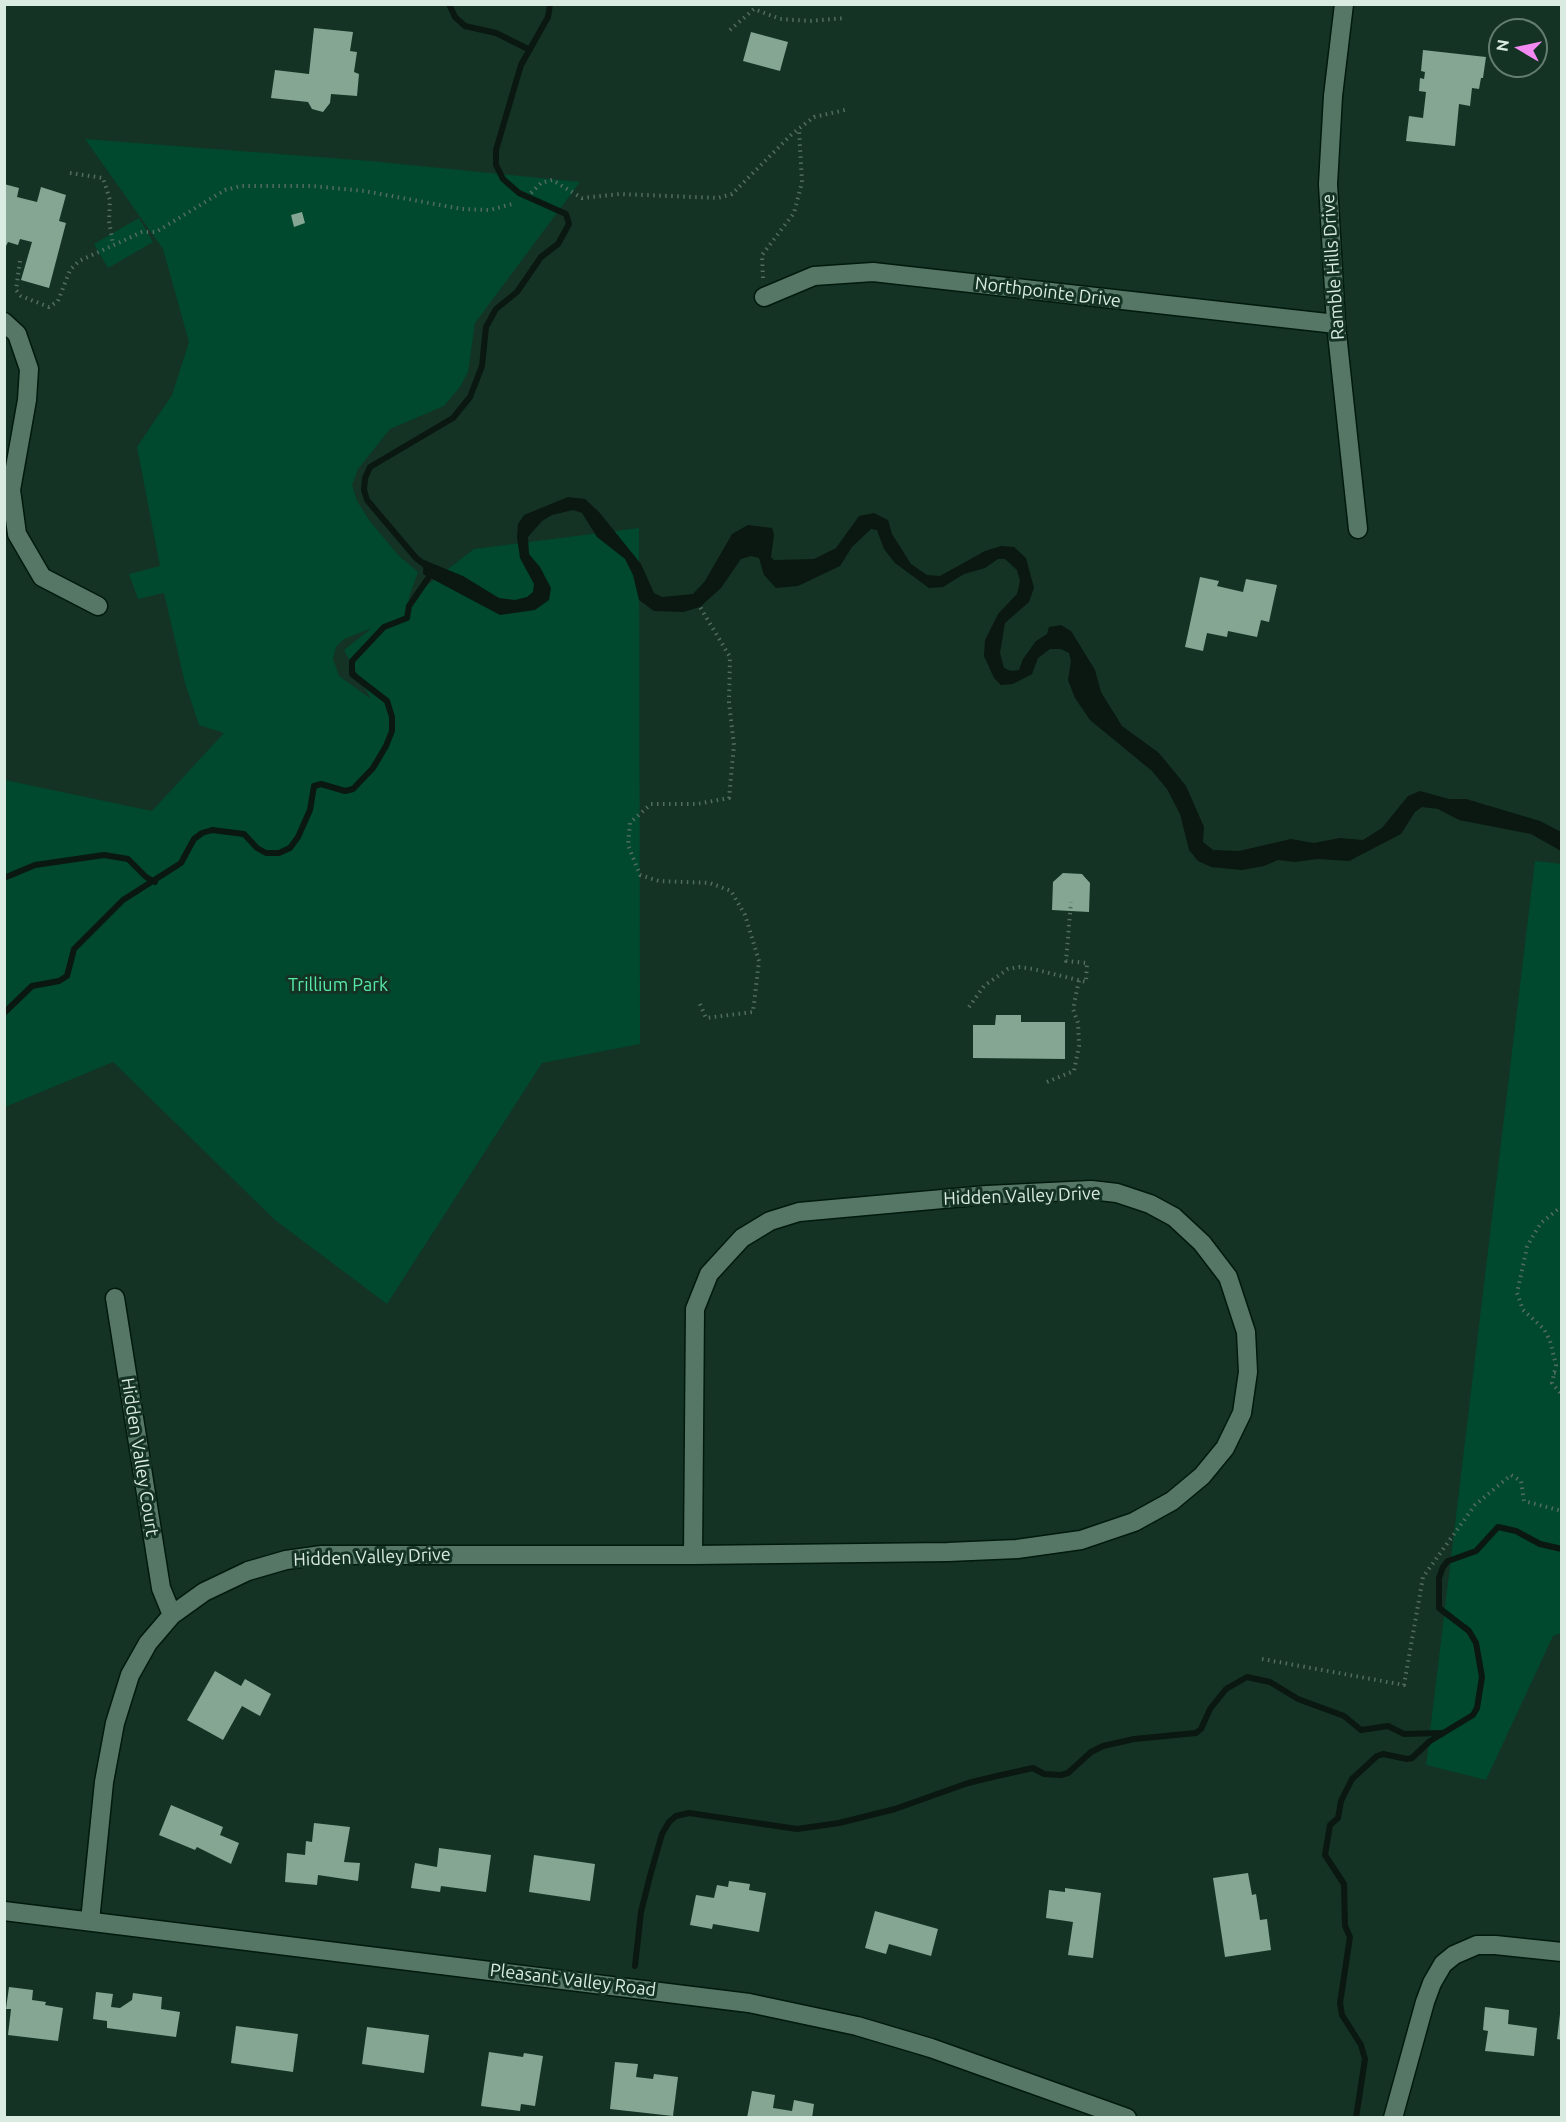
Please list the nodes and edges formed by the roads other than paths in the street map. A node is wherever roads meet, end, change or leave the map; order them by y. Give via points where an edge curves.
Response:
1 (1344, 4) edge
2 (764, 297) road end
3 (4, 322) edge
4 (1336, 324) junction
5 (1358, 529) dead end
6 (98, 606) dead end
7 (115, 1298) dead end
8 (693, 1555) junction
9 (172, 1615) junction
10 (4, 1911) edge
11 (90, 1921) junction
12 (1562, 1952) edge
13 (1127, 2118) edge
14 (1393, 2118) edge

1 - 4 street, Ramble Hills Drive via 1328,184
2 - 4 street, Northpointe Drive via 814,276 873,272
3 - 6 street via 17,334 29,369 11,490 16,534 42,577
4 - 5 street, Ramble Hills Drive
7 - 9 street, Hidden Valley Court via 160,1588
8 - 8 street, Hidden Valley Drive via 695,1309 709,1274 723,1256 742,1238 770,1221 799,1212 849,1206 1091,1190 1117,1193 1174,1217 1202,1243 1228,1277 1246,1332 1248,1372 1242,1413 1226,1448 1202,1476 1173,1501 1134,1522 1081,1540 1017,1549
8 - 9 street, Hidden Valley Drive via 322,1555 248,1571 204,1592
9 - 11 street, Hidden Valley Drive via 148,1643 130,1675 116,1723 104,1782
10 - 11 street, Pleasant Valley Road
11 - 13 street, Pleasant Valley Road via 749,2003 857,2026 931,2048
12 - 14 street via 1477,1945 1443,1964 1425,2002

